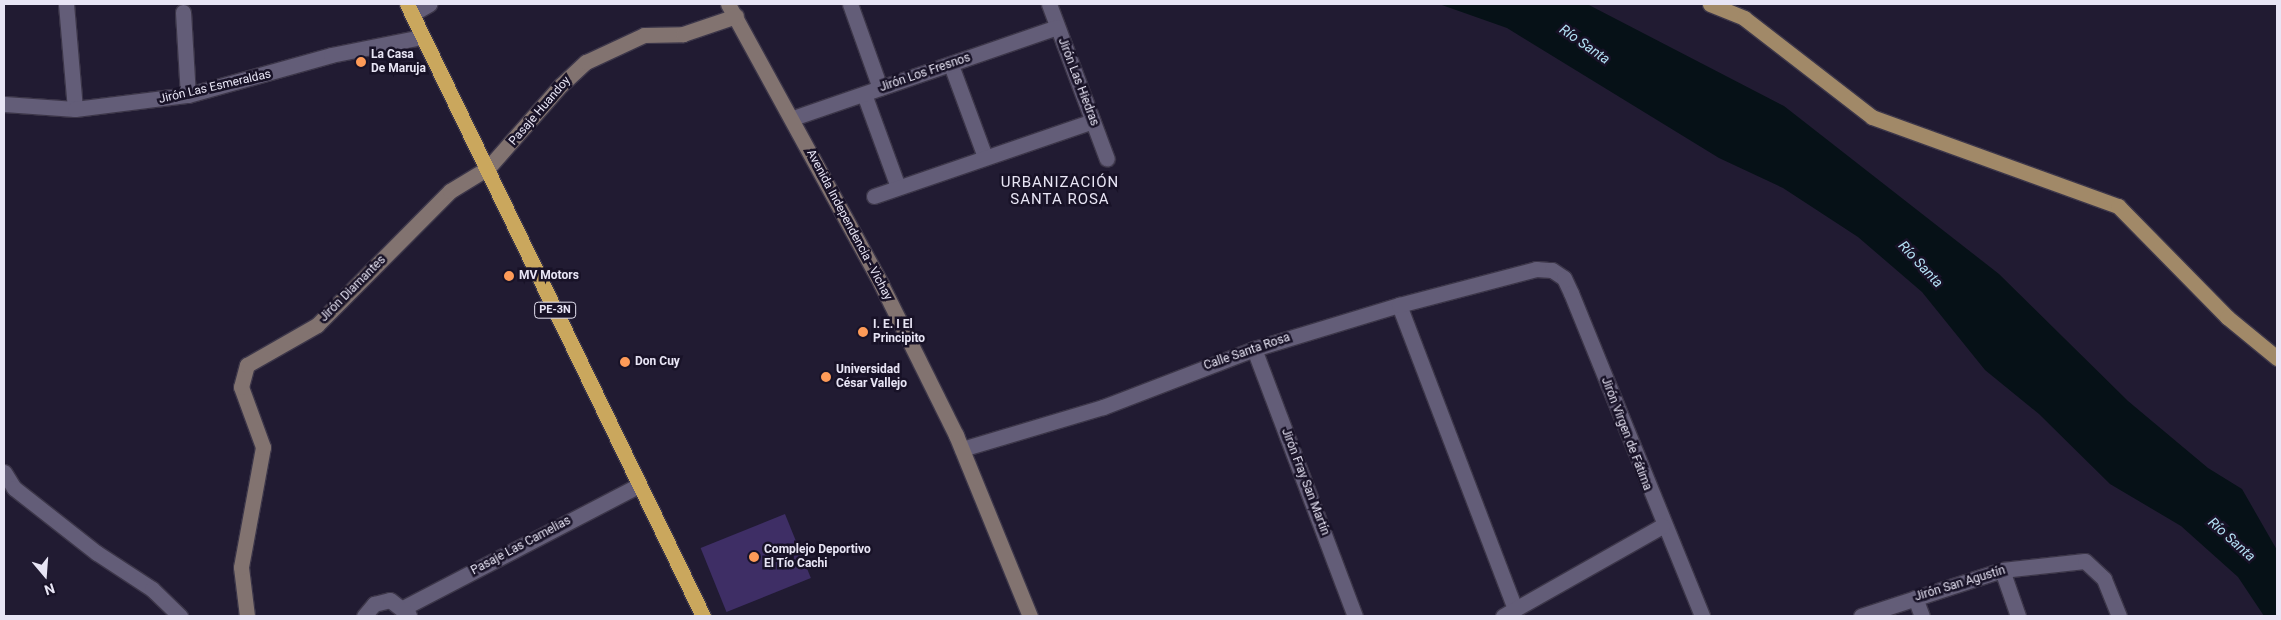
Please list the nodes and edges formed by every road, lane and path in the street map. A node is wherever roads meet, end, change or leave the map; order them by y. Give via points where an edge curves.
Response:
1 (66, 4) edge
2 (430, 4) edge
3 (850, 4) edge
4 (1049, 4) edge
5 (1710, 4) edge
6 (409, 9) edge
7 (732, 10) edge
8 (183, 12) dead end
9 (1057, 27) junction
10 (422, 37) junction
11 (951, 65) junction
12 (880, 88) junction
13 (864, 94) junction
14 (188, 96) junction
15 (4, 104) edge
16 (75, 109) junction
17 (793, 118) junction
18 (1093, 121) junction
19 (985, 157) junction
20 (1107, 159) dead end
21 (488, 168) junction
22 (898, 187) junction
23 (874, 196) dead end
24 (1536, 269) joint
25 (1399, 305) junction
26 (1254, 348) junction
27 (2277, 358) edge
28 (962, 449) junction
29 (4, 472) edge
30 (637, 486) junction
31 (1662, 526) junction
32 (2002, 570) junction
33 (1916, 598) junction
34 (407, 612) edge
35 (1509, 613) edge
36 (180, 616) edge
37 (247, 616) edge
38 (364, 616) edge
39 (703, 616) edge
40 (1030, 616) edge
41 (1356, 616) edge
42 (1702, 616) edge
43 (1861, 616) edge
44 (1922, 616) edge
45 (2018, 616) edge
46 (2119, 616) edge

1 - 16 street
2 - 6 street
3 - 12 street
4 - 9 street, Jirón Las Hiedras
5 - 27 main road via 1744,18 1872,117 2118,206 2227,317
6 - 10 highway, PE-3N
7 - 17 street, Avenida Independencia - Vichay
7 - 21 street, Pasaje Huandoy via 683,34 644,35 599,55 560,85
8 - 14 street
9 - 11 street, Jirón Los Fresnos
9 - 18 street, Jirón Las Hiedras
10 - 14 street, Jirón Las Esmeraldas via 331,55
10 - 21 highway, PE-3N
11 - 12 street, Jirón Los Fresnos
11 - 19 street
12 - 13 street, Jirón Los Fresnos
13 - 17 street, Jirón Los Fresnos
13 - 22 street
14 - 16 street, Jirón Las Esmeraldas
15 - 16 street, Jirón Las Esmeraldas
17 - 28 street, Avenida Independencia - Vichay
18 - 19 street
18 - 20 street, Jirón Las Hiedras
19 - 22 street
21 - 30 highway, PE-3N
21 - 37 street, Jirón Diamantes via 450,191 317,325 247,365 241,387 263,447 241,567
22 - 23 street
24 - 25 street, Calle Santa Rosa
24 - 31 street, Jirón Virgen de Fátima via 1552,270 1564,278
25 - 26 street, Calle Santa Rosa
25 - 35 street
26 - 28 street, Calle Santa Rosa via 1103,407
26 - 41 street, Jirón Fray San Martín
28 - 40 street, Avenida Independencia - Vichay
29 - 36 street via 14,488 96,553 152,589
30 - 34 street, Pasaje Las Camelias
30 - 39 highway, PE-3N
31 - 35 street
31 - 42 street, Jirón Virgen de Fátima
32 - 33 street, Jirón San Agustín
32 - 45 street
32 - 46 street, Jirón San Agustín via 2085,561 2104,579
33 - 43 street, Jirón San Agustín
33 - 44 street
34 - 38 street, Pasaje Las Camelias via 382,600

